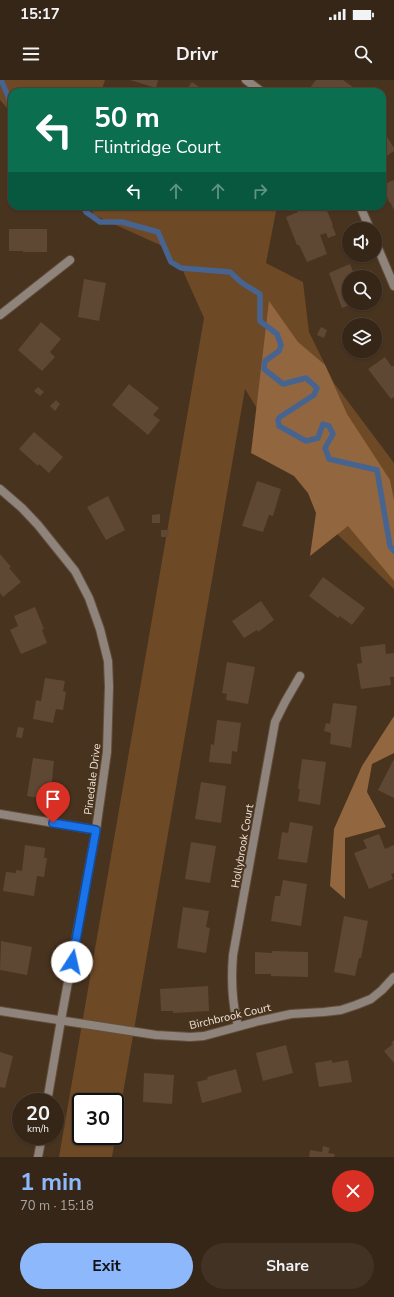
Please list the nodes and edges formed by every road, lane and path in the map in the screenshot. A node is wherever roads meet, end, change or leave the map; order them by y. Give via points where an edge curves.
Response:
1 (246, 80) edge
2 (257, 88) edge
3 (362, 210) edge
4 (367, 222) edge
5 (382, 258) edge
6 (70, 260) dead end
7 (394, 286) edge
8 (0, 315) edge
9 (0, 489) edge
10 (300, 676) dead end
11 (0, 814) edge
12 (96, 830) junction
13 (394, 977) edge
14 (0, 1011) edge
15 (61, 1020) junction
16 (238, 1026) junction
17 (49, 1093) edge
18 (40, 1145) edge
19 (38, 1157) edge

1 - 2 street
3 - 4 street
5 - 7 street
6 - 8 street
9 - 12 street, Pinedale Drive via 38,525 75,571 100,629 108,661 109,687 107,752
10 - 16 street, Hollybrook Court via 275,722 233,955 232,996
11 - 12 street
12 - 15 street, Pinedale Drive
13 - 16 street, Birchbrook Court via 371,999 341,1010 291,1014
14 - 15 street, Birchbrook Court
15 - 16 street, Birchbrook Court via 190,1038
15 - 17 street, Pinedale Drive
18 - 19 street

